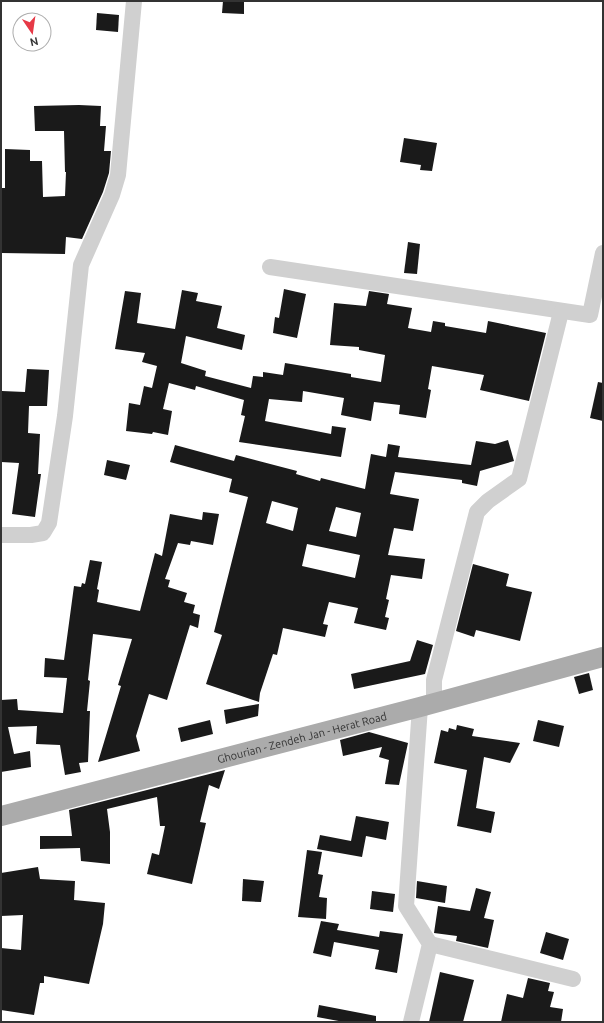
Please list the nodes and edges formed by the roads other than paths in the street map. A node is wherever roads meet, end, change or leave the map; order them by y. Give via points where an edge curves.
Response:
1 (134, 1) edge
2 (603, 253) edge
3 (270, 267) dead end
4 (561, 312) junction
5 (1, 535) edge
6 (603, 657) edge
7 (427, 705) junction
8 (1, 816) edge
9 (430, 944) junction
10 (573, 980) dead end
11 (412, 1022) edge

1 - 5 street via 118,175 112,195 81,265 65,416 49,523 43,533
2 - 4 street via 590,315
3 - 4 street
4 - 7 street via 519,479 477,512
6 - 7 main road, Ghourian - Zendeh Jan - Herat Road
7 - 8 main road, Ghourian - Zendeh Jan - Herat Road
7 - 9 street via 406,906
9 - 10 street
9 - 11 street

